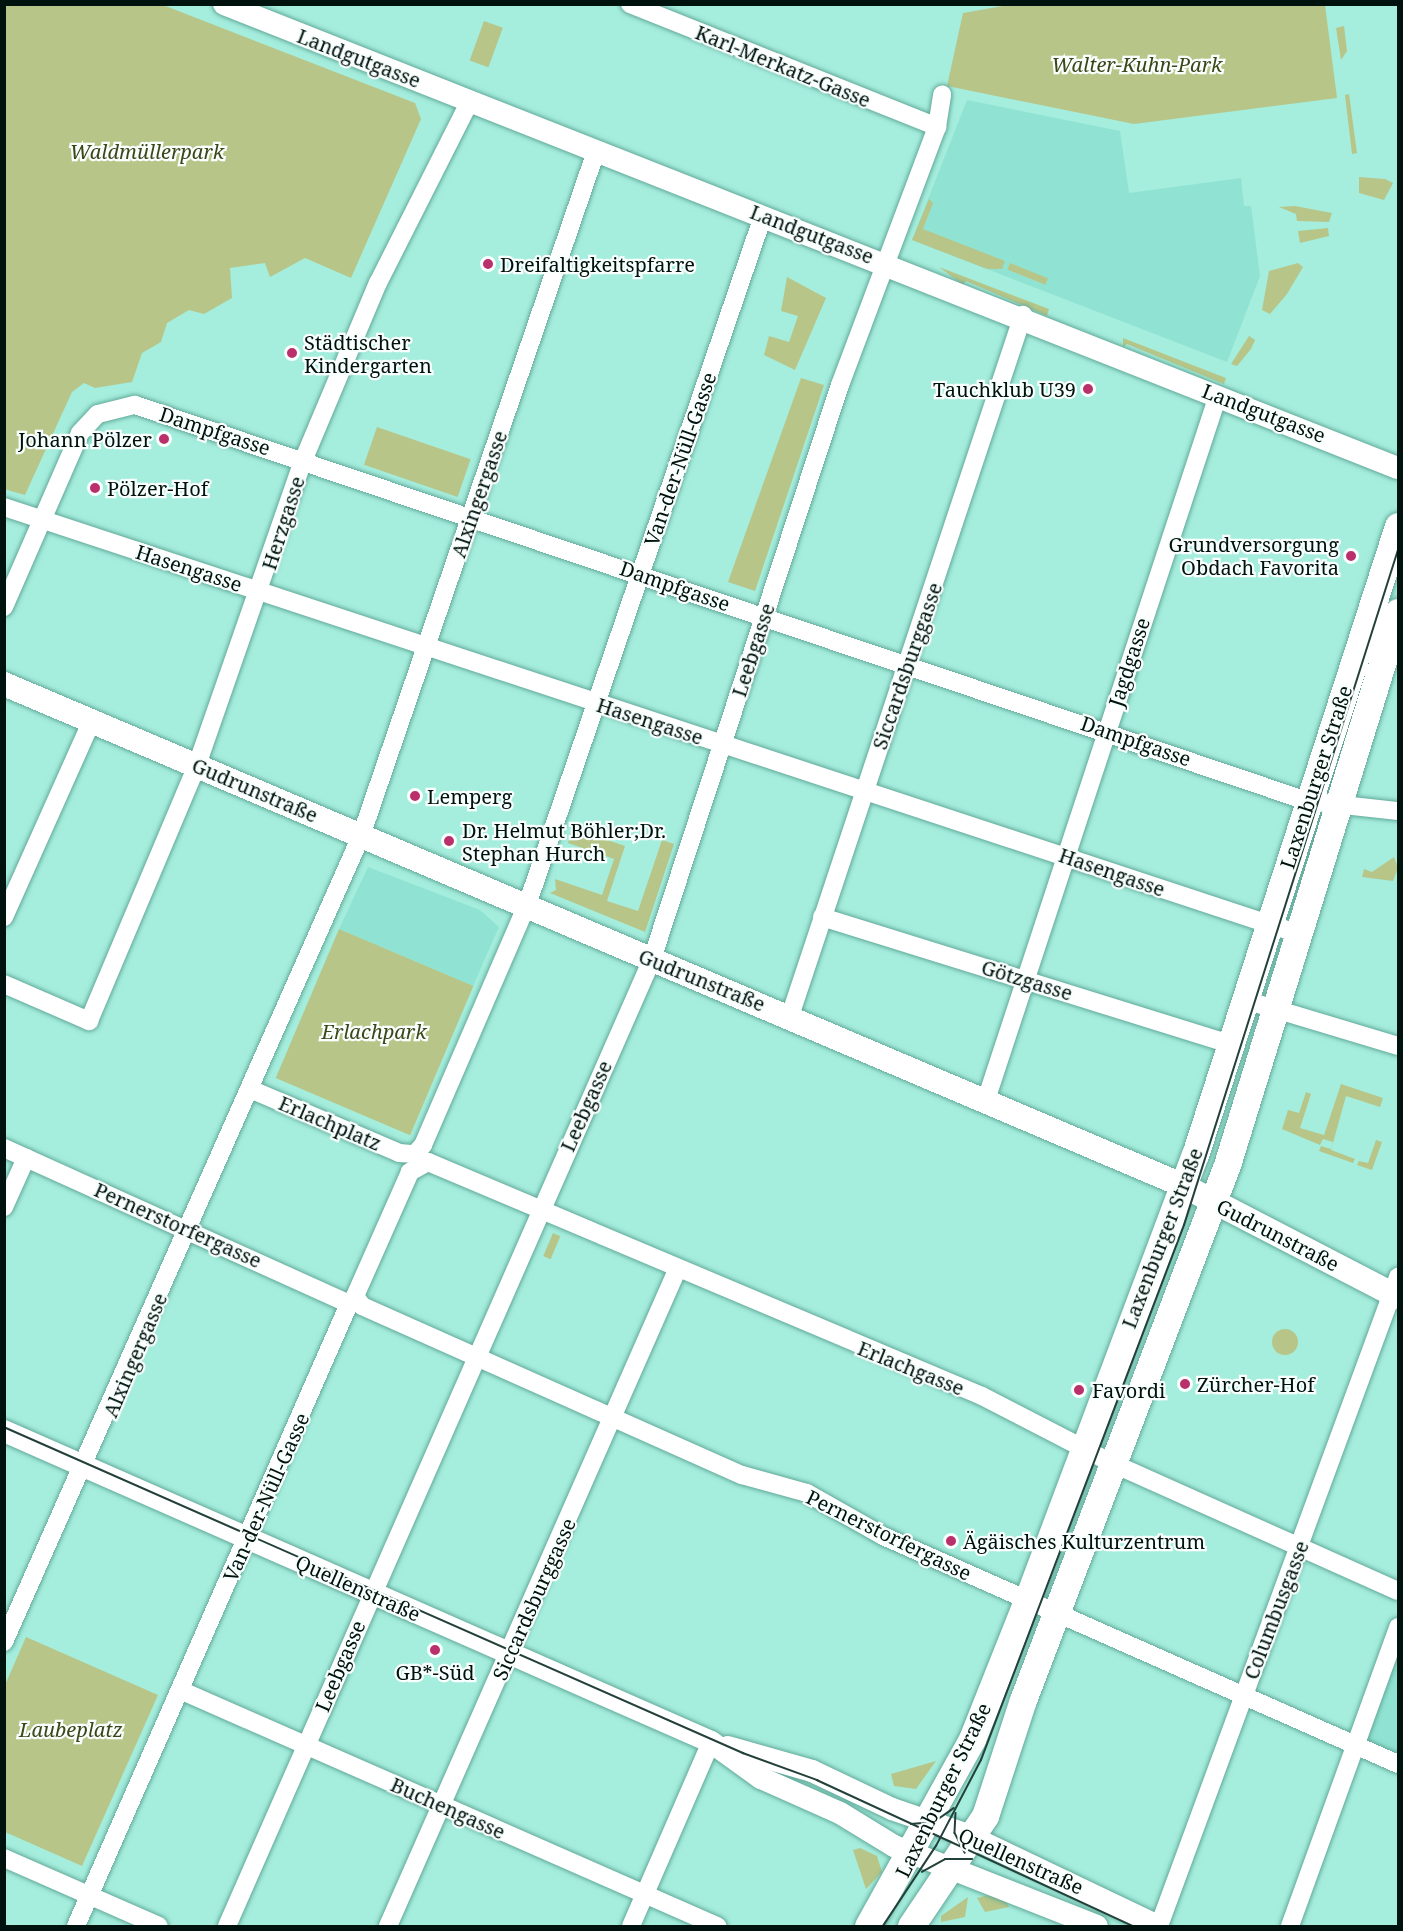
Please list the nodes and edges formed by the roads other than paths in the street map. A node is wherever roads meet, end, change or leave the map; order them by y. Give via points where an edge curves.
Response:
1 (224, 4) edge
2 (630, 4) edge
3 (942, 94) dead end
4 (470, 101) junction
5 (937, 127) junction
6 (596, 151) junction
7 (763, 216) junction
8 (883, 261) junction
9 (1023, 315) junction
10 (1218, 396) junction
11 (303, 461) junction
12 (1398, 468) edge
13 (4, 507) edge
14 (470, 516) junction
15 (43, 519) junction
16 (1398, 526) edge
17 (640, 574) junction
18 (261, 591) junction
19 (4, 607) edge
20 (1398, 612) edge
21 (765, 616) junction
22 (429, 645) junction
23 (909, 663) junction
24 (4, 684) edge
25 (596, 702) junction
26 (92, 720) junction
27 (1106, 731) junction
28 (722, 745) junction
29 (197, 765) junction
30 (863, 790) junction
31 (1308, 801) junction
32 (1338, 804) junction
33 (1398, 811) edge
34 (361, 836) junction
35 (1066, 857) junction
36 (527, 905) junction
37 (4, 917) edge
38 (822, 917) junction
39 (1269, 925) junction
40 (1296, 933) junction
41 (652, 959) junction
42 (1025, 979) junction
43 (4, 984) edge
44 (1245, 1000) junction
45 (1275, 1009) junction
46 (790, 1016) junction
47 (1230, 1044) junction
48 (1398, 1046) edge
49 (250, 1089) junction
50 (986, 1100) junction
51 (4, 1148) edge
52 (26, 1158) junction
53 (418, 1164) joint
54 (1182, 1185) junction
55 (1213, 1201) junction
56 (4, 1207) edge
57 (539, 1211) junction
58 (189, 1230) junction
59 (677, 1270) junction
60 (1396, 1289) edge
61 (353, 1303) junction
62 (476, 1354) junction
63 (614, 1418) junction
64 (4, 1431) edge
65 (1085, 1446) junction
66 (1112, 1463) junction
67 (86, 1467) junction
68 (248, 1539) junction
69 (1300, 1546) junction
70 (1398, 1591) edge
71 (370, 1594) junction
72 (1027, 1601) junction
73 (1056, 1614) junction
74 (10, 1615) edge
75 (1398, 1627) edge
76 (4, 1642) edge
77 (509, 1655) junction
78 (180, 1690) junction
79 (1244, 1694) junction
80 (711, 1743) junction
81 (1354, 1744) junction
82 (308, 1745) junction
83 (1398, 1764) edge
84 (442, 1806) junction
85 (930, 1820) junction
86 (971, 1837) junction
87 (914, 1853) junction
88 (4, 1858) edge
89 (952, 1866) junction
90 (645, 1894) junction
91 (90, 1895) junction
92 (75, 1926) edge
93 (159, 1926) edge
94 (227, 1926) edge
95 (388, 1926) edge
96 (631, 1926) edge
97 (717, 1926) edge
98 (868, 1926) edge
99 (911, 1926) edge
100 (1097, 1926) edge
101 (1159, 1926) edge
102 (1290, 1926) edge

1 - 4 street, Landgutgasse
2 - 5 street, Karl-Merkatz-Gasse
3 - 5 street, Leebgasse
4 - 6 street, Landgutgasse
4 - 11 street, Herzgasse via 378,283
5 - 8 street, Leebgasse via 895,245
6 - 7 street, Landgutgasse
6 - 14 street, Alxingergasse
7 - 8 street, Landgutgasse
7 - 17 street, Van-der-Nüll-Gasse
8 - 9 street, Landgutgasse
8 - 21 street, Leebgasse
9 - 10 street, Landgutgasse
9 - 23 street, Siccardsburggasse
10 - 12 street, Landgutgasse
10 - 27 street, Jagdgasse
11 - 14 street, Dampfgasse
11 - 15 street, Dampfgasse via 135,405 110,407 80,433
11 - 18 street, Herzgasse
13 - 15 street, Hasengasse
14 - 17 street, Dampfgasse
14 - 22 street, Alxingergasse
15 - 18 street, Hasengasse
15 - 19 street
16 - 31 main road, Laxenburger Straße
17 - 21 street, Dampfgasse
17 - 25 street, Van-der-Nüll-Gasse
18 - 22 street, Hasengasse
18 - 29 street, Herzgasse
20 - 32 main road, Laxenburger Straße
21 - 23 street, Dampfgasse
21 - 28 street, Leebgasse
22 - 25 street, Hasengasse
22 - 34 street, Alxingergasse
23 - 27 street, Dampfgasse
23 - 30 street, Siccardsburggasse
24 - 26 main road, Gudrunstraße
25 - 28 street, Hasengasse
25 - 36 street, Van-der-Nüll-Gasse
26 - 29 main road, Gudrunstraße
26 - 37 street
27 - 31 street, Dampfgasse
27 - 35 street, Jagdgasse
28 - 30 street, Hasengasse
28 - 41 street, Leebgasse
29 - 34 main road, Gudrunstraße
29 - 43 street, Herzgasse via 89,1021
30 - 35 street, Hasengasse
30 - 38 street, Siccardsburggasse
31 - 32 street, Dampfgasse
31 - 39 main road, Laxenburger Straße
32 - 33 street, Dampfgasse
32 - 40 main road, Laxenburger Straße
34 - 36 main road, Gudrunstraße
34 - 49 street
35 - 39 street, Hasengasse
35 - 42 street, Jagdgasse
36 - 41 main road, Gudrunstraße
36 - 49 street, Erlachplatz via 419,1151 399,1153
38 - 42 street, Götzgasse
38 - 46 street, Siccardsburggasse
39 - 40 street, Hasengasse
39 - 44 main road, Laxenburger Straße
40 - 45 main road, Laxenburger Straße
41 - 46 main road, Gudrunstraße
41 - 57 street, Leebgasse
42 - 47 street, Götzgasse
42 - 50 street, Jagdgasse
44 - 45 street
44 - 47 main road, Laxenburger Straße
45 - 48 street
45 - 55 main road, Laxenburger Straße
46 - 50 main road, Gudrunstraße
47 - 54 main road, Laxenburger Straße
49 - 58 street, Alxingergasse
50 - 54 main road, Gudrunstraße
51 - 52 street, Pernerstorfergasse
52 - 56 street
52 - 58 street, Pernerstorfergasse
53 - 57 street, Erlachgasse via 428,1162
53 - 61 street, Van-der-Nüll-Gasse
54 - 55 main road, Gudrunstraße
54 - 65 main road, Laxenburger Straße
55 - 60 main road, Gudrunstraße
55 - 66 main road, Laxenburger Straße
57 - 59 street, Erlachgasse
57 - 62 street, Leebgasse
58 - 61 street, Pernerstorfergasse
58 - 67 street, Alxingergasse
59 - 63 street, Siccardsburggasse
59 - 65 street, Erlachgasse via 982,1396
60 - 69 street, Columbusgasse
61 - 62 street, Pernerstorfergasse
61 - 68 street, Van-der-Nüll-Gasse
62 - 63 street, Pernerstorfergasse
62 - 71 street, Leebgasse
63 - 72 street, Pernerstorfergasse via 742,1475 815,1497 883,1536
63 - 77 street, Siccardsburggasse
64 - 67 street, Quellenstraße
65 - 66 street, Erlachgasse
65 - 72 main road, Laxenburger Straße
66 - 69 street, Erlachgasse
66 - 73 main road, Laxenburger Straße
67 - 68 street, Quellenstraße
67 - 74 street, Alxingergasse
68 - 71 street, Quellenstraße
68 - 78 street, Van-der-Nüll-Gasse
69 - 70 street, Erlachgasse
69 - 79 street, Columbusgasse
71 - 77 street, Quellenstraße
71 - 82 street, Leebgasse
72 - 73 street, Pernerstorfergasse
72 - 85 main road, Laxenburger Straße via 975,1732
73 - 79 street, Pernerstorfergasse
73 - 86 main road, Laxenburger Straße via 994,1792
74 - 76 street
75 - 81 street
77 - 80 street, Quellenstraße
77 - 84 street, Siccardsburggasse
78 - 82 street, Buchengasse
78 - 91 street
79 - 81 street, Pernerstorfergasse
79 - 101 street, Columbusgasse
80 - 85 street, Quellenstraße via 812,1771 892,1809
80 - 87 street, Quellenstraße via 761,1778
80 - 90 street
81 - 83 street, Pernerstorfergasse
81 - 102 street
82 - 84 street, Buchengasse
82 - 94 street, Leebgasse
84 - 90 street, Buchengasse
84 - 95 street, Siccardsburggasse
85 - 86 street, Quellenstraße
85 - 87 main road, Laxenburger Straße
86 - 89 main road, Laxenburger Straße
86 - 101 street, Quellenstraße
87 - 89 street, Quellenstraße
87 - 98 main road, Laxenburger Straße
88 - 91 street
89 - 99 main road, Laxenburger Straße
89 - 100 street, Quellenstraße
90 - 96 street
90 - 97 street, Buchengasse
91 - 92 street
91 - 93 street

